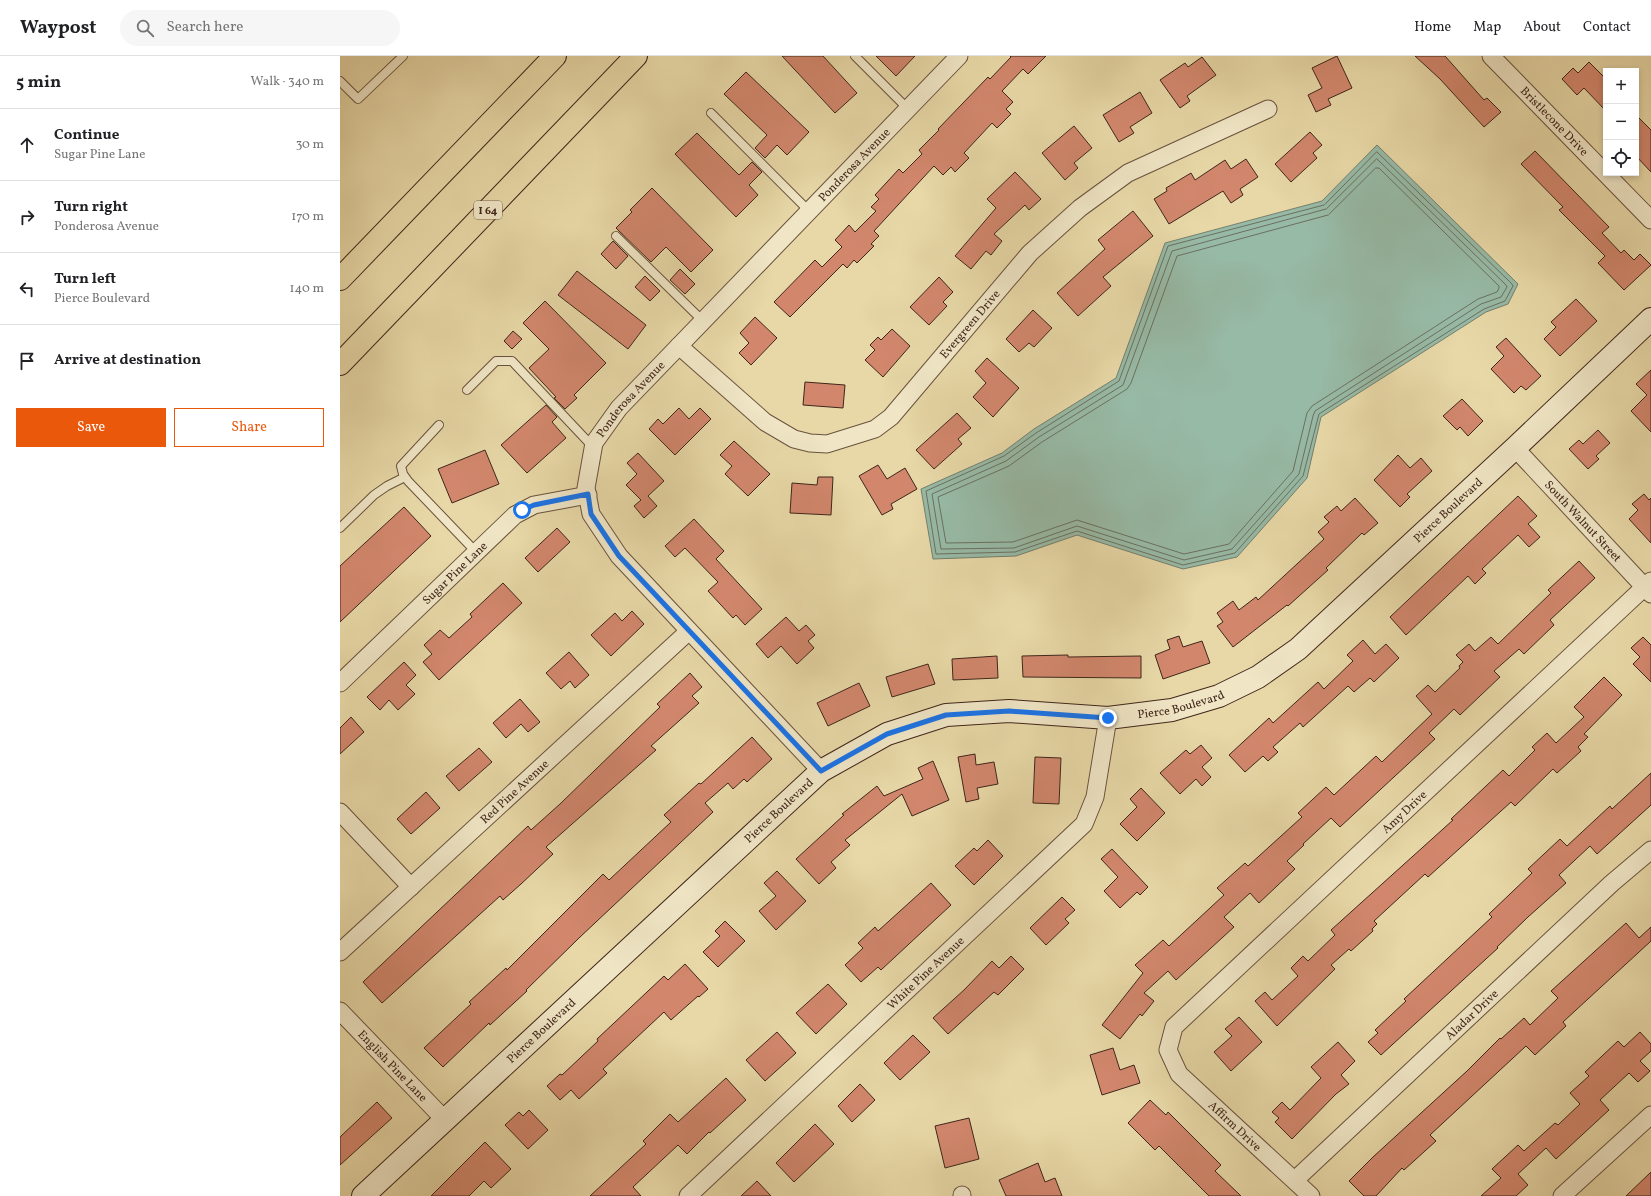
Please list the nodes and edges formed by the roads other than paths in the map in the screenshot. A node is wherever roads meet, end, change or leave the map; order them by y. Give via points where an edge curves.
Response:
1 (403, 56) edge
2 (555, 56) edge
3 (636, 56) edge
4 (854, 56) edge
5 (959, 56) edge
6 (1491, 56) edge
7 (340, 81) edge
8 (908, 109) junction
9 (1268, 109) dead end
10 (711, 113) dead end
11 (809, 211) junction
12 (1651, 220) edge
13 (616, 236) dead end
14 (340, 279) edge
15 (1651, 318) edge
16 (703, 321) junction
17 (679, 346) junction
18 (340, 364) edge
19 (467, 390) dead end
20 (439, 425) dead end
21 (593, 448) junction
22 (1515, 448) junction
23 (405, 477) junction
24 (588, 494) junction
25 (340, 528) edge
26 (476, 552) junction
27 (1649, 587) edge
28 (689, 631) junction
29 (340, 683) edge
30 (1108, 718) junction
31 (821, 771) junction
32 (340, 812) edge
33 (1651, 850) edge
34 (411, 887) junction
35 (340, 952) edge
36 (340, 1011) edge
37 (1168, 1050) joint
38 (1651, 1115) edge
39 (445, 1120) junction
40 (1295, 1180) junction
41 (363, 1196) edge
42 (688, 1196) edge
43 (1311, 1196) edge
44 (1562, 1196) edge

1 - 7 lane via 358,99
2 - 14 highway
3 - 18 highway, I 64
4 - 8 lane
5 - 8 street, Ponderosa Avenue
6 - 12 street, Bristlecone Drive
8 - 11 street, Ponderosa Avenue
9 - 17 street, Evergreen Drive via 1128,173 1080,208 1030,253 891,417 875,429 827,444 810,444 794,439 765,422
10 - 11 lane
11 - 16 street, Ponderosa Avenue
13 - 16 lane
15 - 22 street, Pierce Boulevard
16 - 17 street, Ponderosa Avenue
17 - 21 street, Ponderosa Avenue via 619,408
19 - 21 lane via 496,361 512,360
20 - 23 lane via 401,466
21 - 24 street, Ponderosa Avenue via 586,488
22 - 27 street, South Walnut Street
22 - 30 street, Pierce Boulevard via 1298,649 1258,677 1219,696 1172,710
23 - 25 lane via 374,495
23 - 26 lane
24 - 26 street, Sugar Pine Lane via 534,505 522,510
24 - 28 street, Ponderosa Avenue via 591,514 619,556
26 - 29 street, Sugar Pine Lane
27 - 37 street, Amy Drive via 1174,1027
28 - 31 street, Ponderosa Avenue
28 - 34 street, Red Pine Avenue
30 - 31 street, Pierce Boulevard via 1009,711 946,715 887,734
30 - 42 street, White Pine Avenue via 1095,797 1084,824
31 - 39 street, Pierce Boulevard
32 - 34 street
33 - 40 street, Aladar Drive via 1612,883
34 - 35 street, Red Pine Avenue
36 - 39 street, English Pine Lane
37 - 40 street, Affirm Drive via 1179,1074
38 - 44 street
39 - 41 street, Pierce Boulevard
40 - 43 street, Affirm Drive

